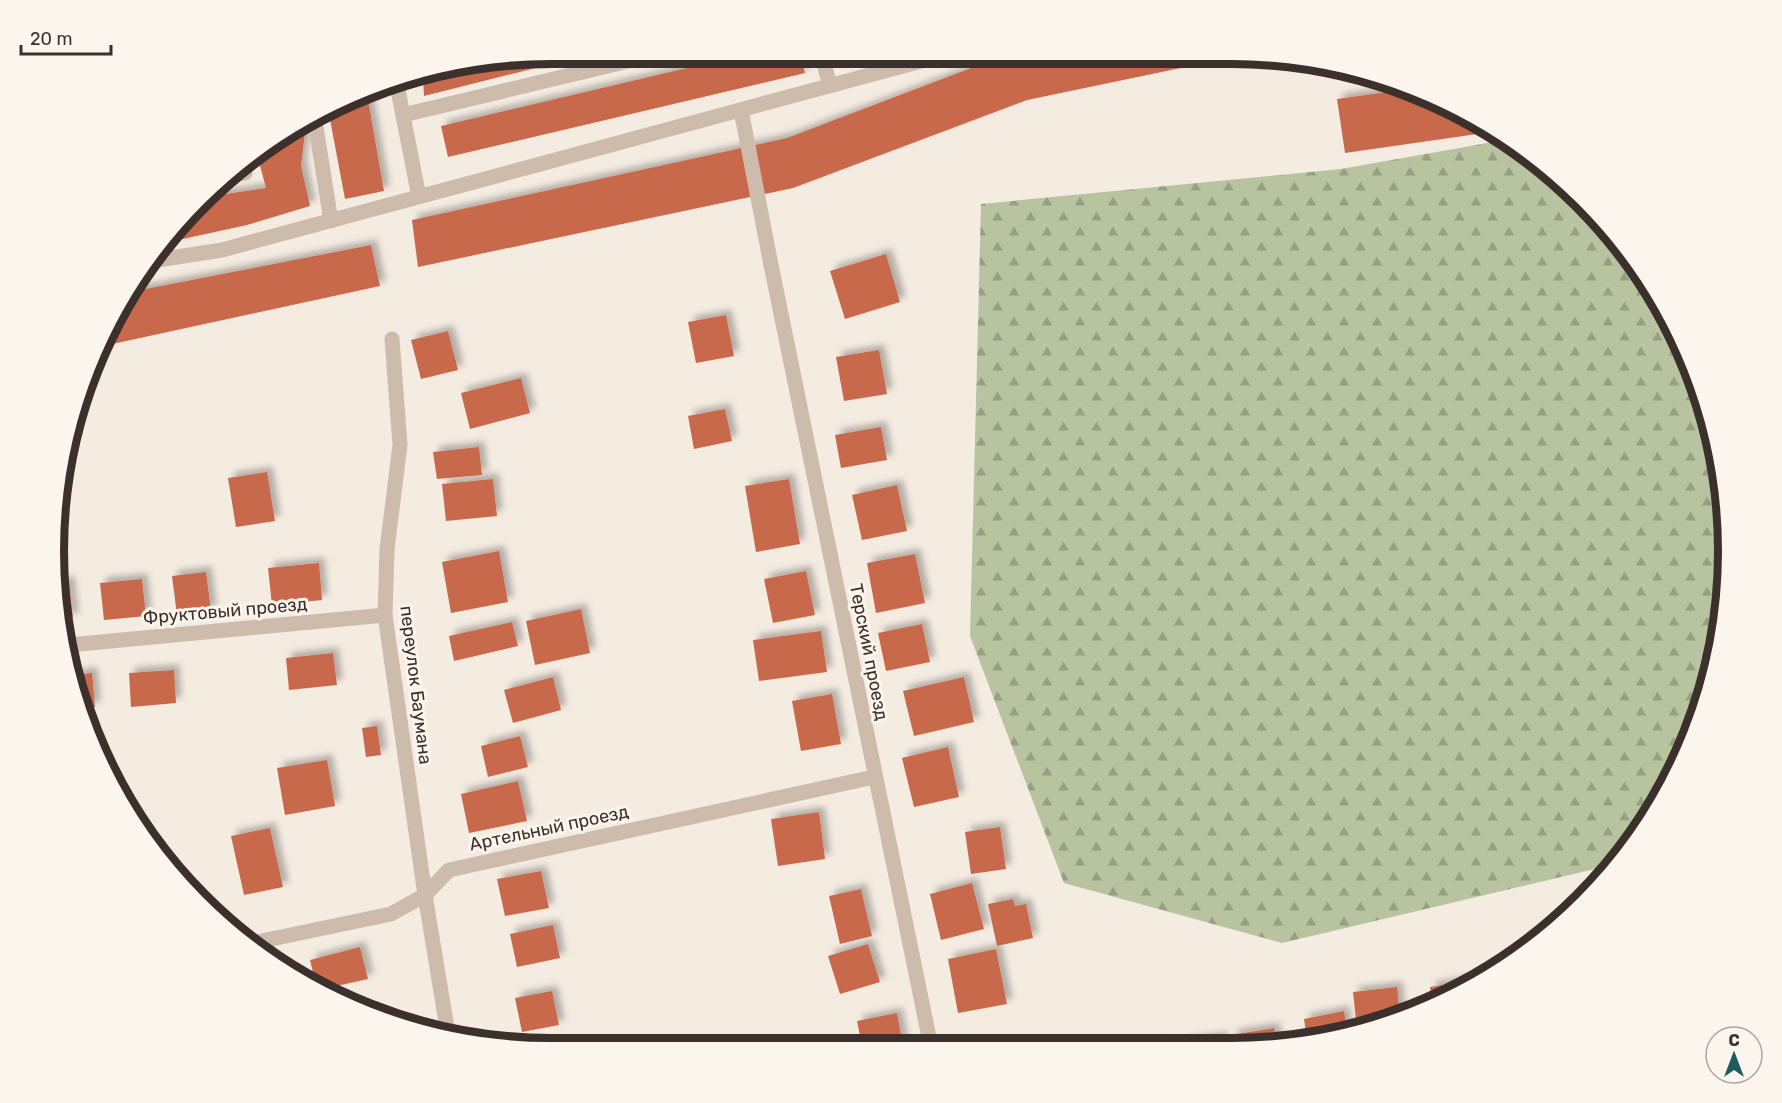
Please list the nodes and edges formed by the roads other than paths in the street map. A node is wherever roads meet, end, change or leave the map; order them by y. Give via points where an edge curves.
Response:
1 (616, 64) edge
2 (824, 64) edge
3 (911, 64) edge
4 (830, 86) junction
5 (398, 89) edge
6 (741, 110) junction
7 (403, 115) junction
8 (316, 126) edge
9 (419, 196) junction
10 (331, 221) junction
11 (162, 259) edge
12 (392, 339) dead end
13 (385, 615) junction
14 (74, 645) edge
15 (874, 777) junction
16 (425, 895) junction
17 (260, 941) edge
18 (447, 1027) edge
19 (928, 1038) edge

1 - 7 street
2 - 4 street
3 - 4 street
4 - 6 street
5 - 7 street
6 - 9 street
6 - 15 street, Терский проезд
7 - 9 street
8 - 10 street
9 - 10 street
10 - 11 street via 222,250
12 - 13 street, переулок Баумана via 400,445 387,549
13 - 14 street, Фруктовый проезд
13 - 16 street, переулок Баумана
15 - 16 street, Артельный проезд via 449,870
15 - 19 street, Терский проезд
16 - 17 street, Артельный проезд via 391,914
16 - 18 street, переулок Баумана

